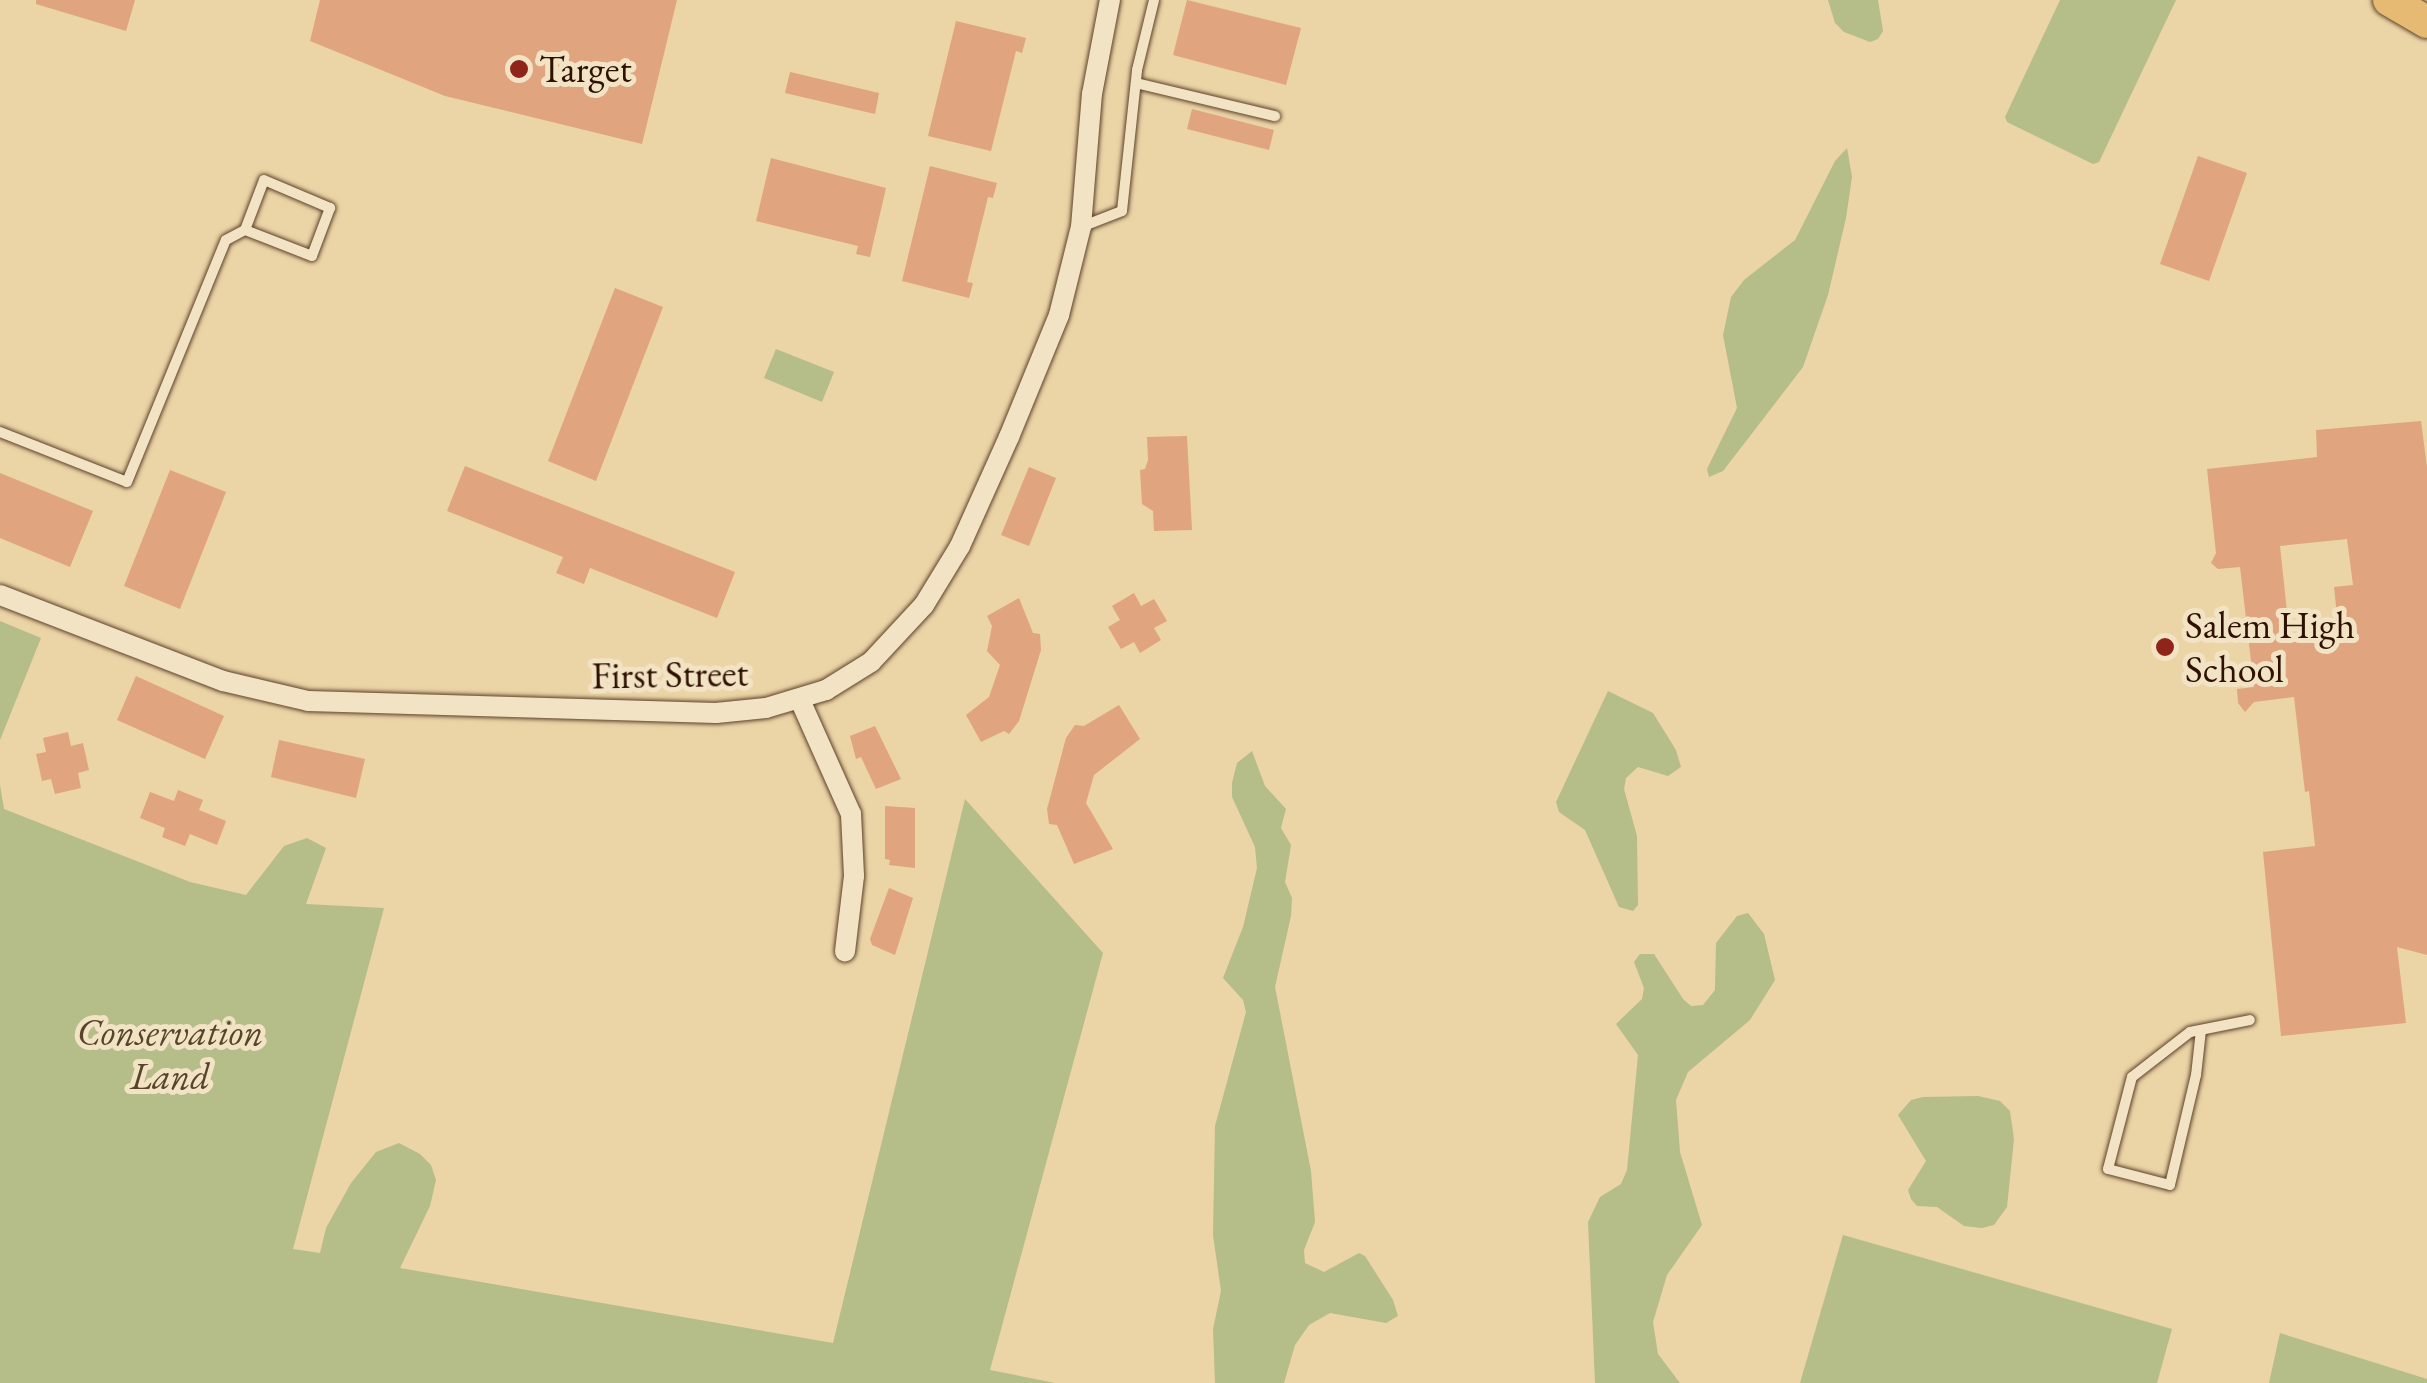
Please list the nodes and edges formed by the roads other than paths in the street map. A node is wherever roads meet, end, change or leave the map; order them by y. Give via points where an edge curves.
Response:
1 (1110, 0) edge
2 (1154, 0) edge
3 (2389, 0) edge
4 (2427, 22) edge
5 (1136, 83) junction
6 (1275, 116) dead end
7 (1081, 227) junction
8 (244, 230) junction
9 (0, 432) edge
10 (0, 595) edge
11 (800, 700) junction
12 (845, 951) dead end
13 (2250, 1020) dead end
14 (2201, 1030) junction

1 - 7 street, First Street via 1092,94
2 - 5 lane
3 - 4 main road
5 - 6 lane
5 - 7 lane via 1122,211
7 - 11 street, First Street via 1060,315 960,546 924,605 884,648 848,677
8 - 8 lane via 312,256 330,208 264,180
8 - 9 lane via 226,240 127,482
10 - 11 street, First Street via 223,681 308,701 716,714
11 - 12 street via 851,814 854,876
13 - 14 lane
14 - 14 lane via 2132,1078 2108,1170 2170,1185

